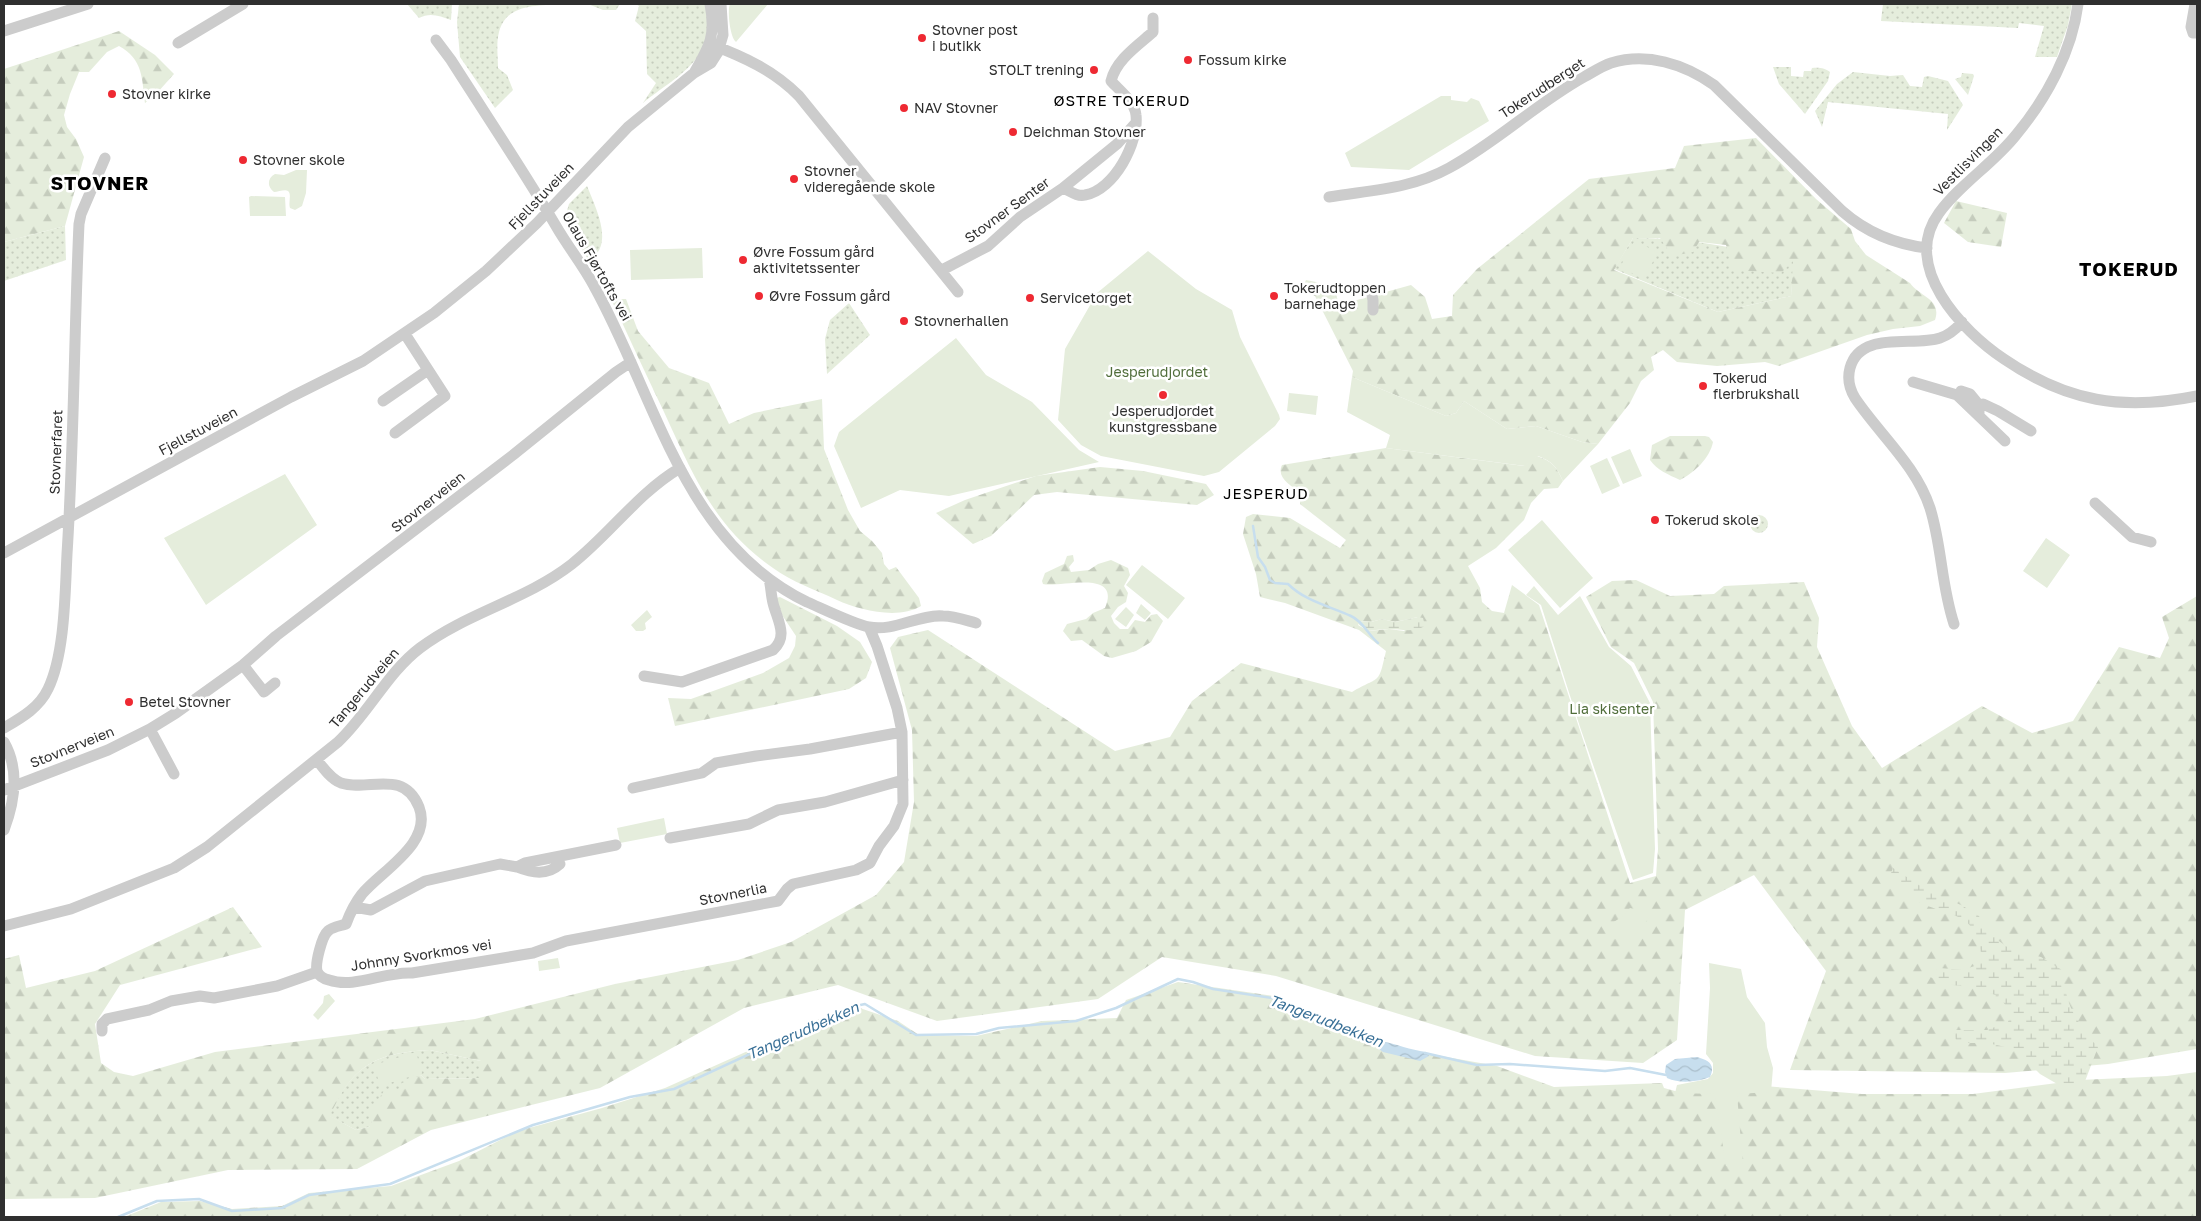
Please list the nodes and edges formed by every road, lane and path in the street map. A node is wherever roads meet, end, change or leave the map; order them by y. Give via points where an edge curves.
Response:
1 (88, 4) edge
2 (243, 4) edge
3 (710, 4) edge
4 (721, 4) edge
5 (2078, 4) edge
6 (2195, 4) edge
7 (1153, 18) dead end
8 (4, 30) edge
9 (2197, 33) edge
10 (436, 40) dead end
11 (178, 43) dead end
12 (715, 46) junction
13 (1136, 122) junction
14 (105, 158) dead end
15 (1063, 188) junction
16 (1329, 196) dead end
17 (548, 212) junction
18 (1927, 248) junction
19 (942, 270) junction
20 (1371, 290) dead end
21 (958, 292) dead end
22 (1373, 310) dead end
23 (1962, 322) junction
24 (405, 334) junction
25 (631, 362) junction
26 (428, 370) junction
27 (1913, 382) dead end
28 (2197, 396) edge
29 (383, 401) dead end
30 (1979, 410) junction
31 (2031, 431) dead end
32 (395, 434) dead end
33 (2005, 441) dead end
34 (680, 468) junction
35 (2095, 503) dead end
36 (69, 517) junction
37 (2151, 542) dead end
38 (4, 554) edge
39 (770, 579) junction
40 (976, 623) dead end
41 (1954, 624) dead end
42 (869, 627) junction
43 (243, 665) junction
44 (644, 676) dead end
45 (275, 683) dead end
46 (4, 728) edge
47 (150, 729) junction
48 (902, 732) junction
49 (4, 742) edge
50 (316, 760) junction
51 (174, 774) dead end
52 (903, 780) junction
53 (15, 786) junction
54 (632, 788) dead end
55 (4, 790) edge
56 (4, 830) edge
57 (670, 838) dead end
58 (616, 845) dead end
59 (560, 864) dead end
60 (517, 867) junction
61 (354, 907) junction
62 (4, 926) edge
63 (533, 953) joint
64 (317, 972) junction
65 (102, 1031) dead end

1 - 8 street
2 - 11 street
3 - 12 street
4 - 12 street via 724,28
5 - 18 street, Vestlisvingen via 2068,45 2045,94 2012,140 1943,207 1932,224
6 - 9 street via 2191,26 2193,33
7 - 13 street via 1153,32 1114,70 1111,81 1129,100
10 - 17 street, Olaus Fjørtofts vei
12 - 17 street, Fjellstuveien via 711,63 628,127
12 - 19 street via 768,70 799,96
13 - 15 street, Stovner Senter via 1117,144
13 - 15 street, Stovner Senter via 1129,154 1118,172 1086,195 1078,196
14 - 36 street, Stovnerfaret via 79,224
15 - 19 street, Stovner Senter via 1020,217 988,246
16 - 18 street, Tokerudberget via 1414,184 1450,168 1569,85 1610,63 1640,58 1669,62 1714,85 1861,227 1896,242
17 - 24 street, Fjellstuveien via 480,276
17 - 25 street, Olaus Fjørtofts vei via 595,288
18 - 23 street, Vestlisvingen via 1934,284
19 - 21 street
20 - 22 street
23 - 28 street, Vestlisvingen via 2000,357 2063,392 2091,400 2126,404
23 - 41 street via 1940,338 1887,342 1866,348 1853,359 1848,374 1854,398 1910,470 1926,498 1935,530 1946,600
24 - 26 street
24 - 36 street, Fjellstuveien via 353,367
25 - 34 street, Olaus Fjørtofts vei
25 - 43 street, Stovnerveien via 280,632
26 - 29 street
26 - 32 street via 445,396
27 - 30 street via 1959,393
30 - 31 street via 1983,404
30 - 33 street
34 - 39 street, Olaus Fjørtofts vei via 706,515 738,553
34 - 50 street, Tangerudveien via 657,484 564,570 418,649 402,664 356,725
35 - 37 street via 2132,537
36 - 38 street, Fjellstuveien
36 - 46 street, Stovnerfaret via 63,618 52,680 39,704
39 - 42 street, Olaus Fjørtofts vei via 807,602
39 - 44 street via 782,633 781,642 773,650 682,682
40 - 42 street via 943,616 888,627
42 - 48 street, Stovnerlia
43 - 45 street via 264,692
43 - 47 street, Stovnerveien
47 - 51 street
47 - 53 street, Stovnerveien via 86,759
48 - 52 street, Stovnerlia
48 - 54 street via 716,763 702,773
49 - 53 street
50 - 61 street via 333,778 343,783 388,783 401,787 413,797 420,810 419,831 411,846 363,893
50 - 62 street, Tangerudveien via 207,847 174,868 71,909
52 - 57 street via 824,802 778,810 749,824
52 - 63 street, Stovnerlia via 903,804 894,826 870,863 856,870 793,884 778,901 566,941
53 - 55 street, Stovnerveien
53 - 56 street
58 - 60 street
59 - 60 street via 554,869 539,872
60 - 61 street via 500,864 425,881 371,910
61 - 64 street via 346,924 326,933
63 - 64 street, Johnny Svorkmos vei via 343,983 327,980
64 - 65 street via 277,986 214,998 200,996 167,1002 154,1009 107,1019 102,1024

